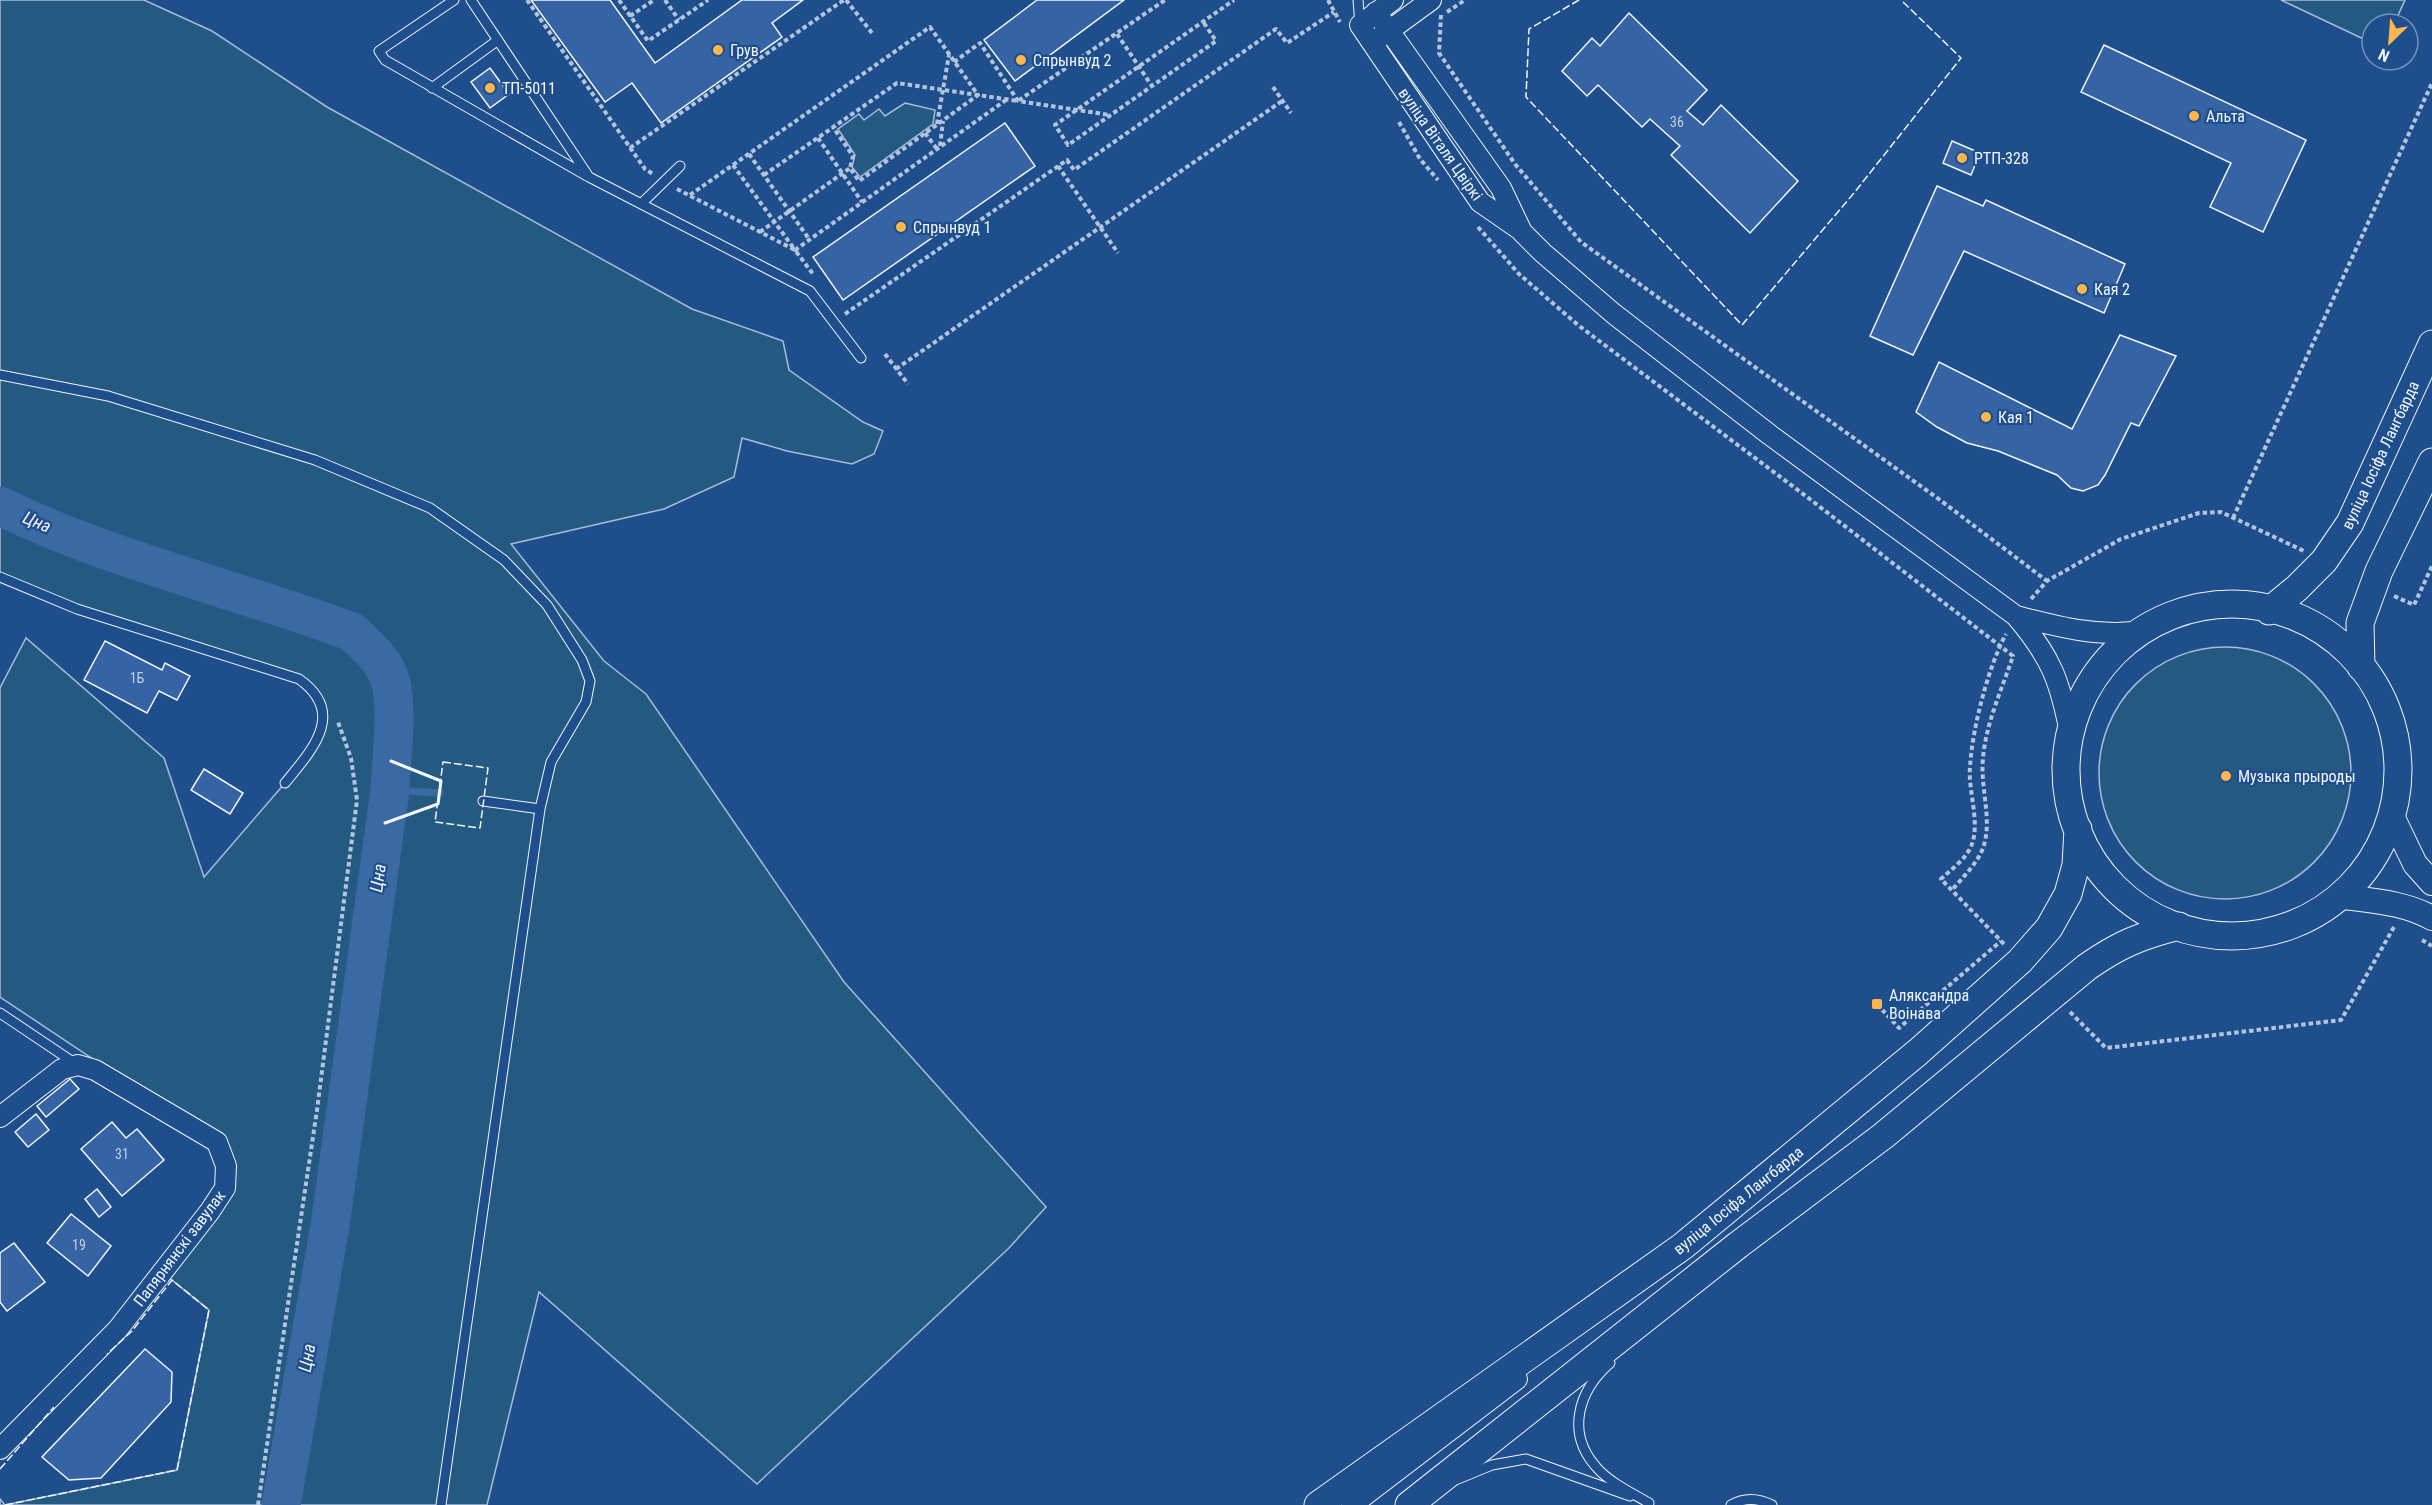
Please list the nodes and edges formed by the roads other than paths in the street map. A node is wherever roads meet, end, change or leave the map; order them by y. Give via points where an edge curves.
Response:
1 (454, 0) edge
2 (471, 0) edge
3 (1358, 0) edge
4 (1393, 0) edge
5 (1431, 0) edge
6 (1370, 6) edge
7 (1360, 25) junction
8 (1389, 31) junction
9 (498, 40) junction
10 (1372, 43) junction
11 (432, 88) junction
12 (681, 166) dead end
13 (590, 177) junction
14 (642, 203) junction
15 (1522, 232) junction
16 (2432, 344) edge
17 (861, 358) dead end
18 (0, 375) edge
19 (2432, 462) edge
20 (0, 577) edge
21 (2269, 611) junction
22 (2016, 616) junction
23 (2134, 632) junction
24 (2361, 667) junction
25 (2070, 733) junction
26 (285, 783) dead end
27 (483, 801) dead end
28 (540, 809) junction
29 (2392, 816) junction
30 (2078, 828) junction
31 (2432, 883) edge
32 (2345, 897) junction
33 (2432, 918) edge
34 (2179, 926) junction
35 (0, 1013) edge
36 (78, 1065) junction
37 (0, 1117) edge
38 (1683, 1246) junction
39 (1660, 1308) junction
40 (1635, 1340) dead end
41 (1620, 1354) dead end
42 (0, 1449) edge
43 (1652, 1504) edge
44 (441, 1505) edge
45 (1318, 1505) edge
46 (1352, 1505) edge
47 (1409, 1505) edge
48 (1425, 1505) edge
49 (1731, 1505) edge
50 (1772, 1505) edge

1 - 11 lane via 379,51 385,60
2 - 9 lane
3 - 7 lane
4 - 6 street
5 - 8 street
6 - 7 street
6 - 8 street
7 - 10 street, вуліца Віталя Цвіркі
8 - 10 street
8 - 15 street via 1501,188
9 - 11 lane
9 - 13 lane
10 - 15 street, вуліца Віталя Цвіркі via 1480,202
11 - 13 lane
12 - 14 lane
13 - 14 lane
14 - 17 lane via 810,291
15 - 22 street via 1632,328
16 - 21 main road, вуліца Іосіфа Лангбарда via 2350,523 2324,561
18 - 28 lane via 108,396 315,460 430,508 504,560 547,605 582,660 590,681 586,702 551,762
19 - 24 main road via 2379,571 2360,623
20 - 26 lane via 77,609 299,679 313,689 320,702 322,730 313,749
21 - 23 main road via 2232,604 2197,605 2155,619
21 - 24 main road via 2344,647
22 - 23 street via 2084,632
22 - 25 street via 2038,641 2054,668
23 - 25 main road via 2100,666 2080,702
24 - 29 main road via 2382,708 2393,744 2399,780
25 - 30 main road via 2067,781
27 - 28 lane
28 - 44 lane
29 - 31 street via 2415,864
29 - 32 main road via 2367,874
30 - 34 main road via 2102,870 2118,888 2157,916
30 - 38 main road, вуліца Іосіфа Лангбарда via 2076,865 2068,894 2049,928 2020,961 1918,1052
32 - 33 street via 2392,903
32 - 34 main road via 2319,915 2274,932 2226,936
34 - 39 main road via 2118,945 2087,967 1883,1136
35 - 36 lane
36 - 37 street via 62,1069
36 - 42 street, Папярнянскі завулак via 95,1070 217,1142 226,1166 225,1188 118,1329
38 - 45 main road, вуліца Іосіфа Лангбарда
38 - 46 street via 1550,1355
39 - 40 lane
39 - 47 main road
41 - 43 lane via 1597,1374 1580,1404 1578,1429 1588,1457 1599,1470
43 - 48 lane via 1526,1459 1491,1465 1458,1479
49 - 50 lane via 1752,1499

